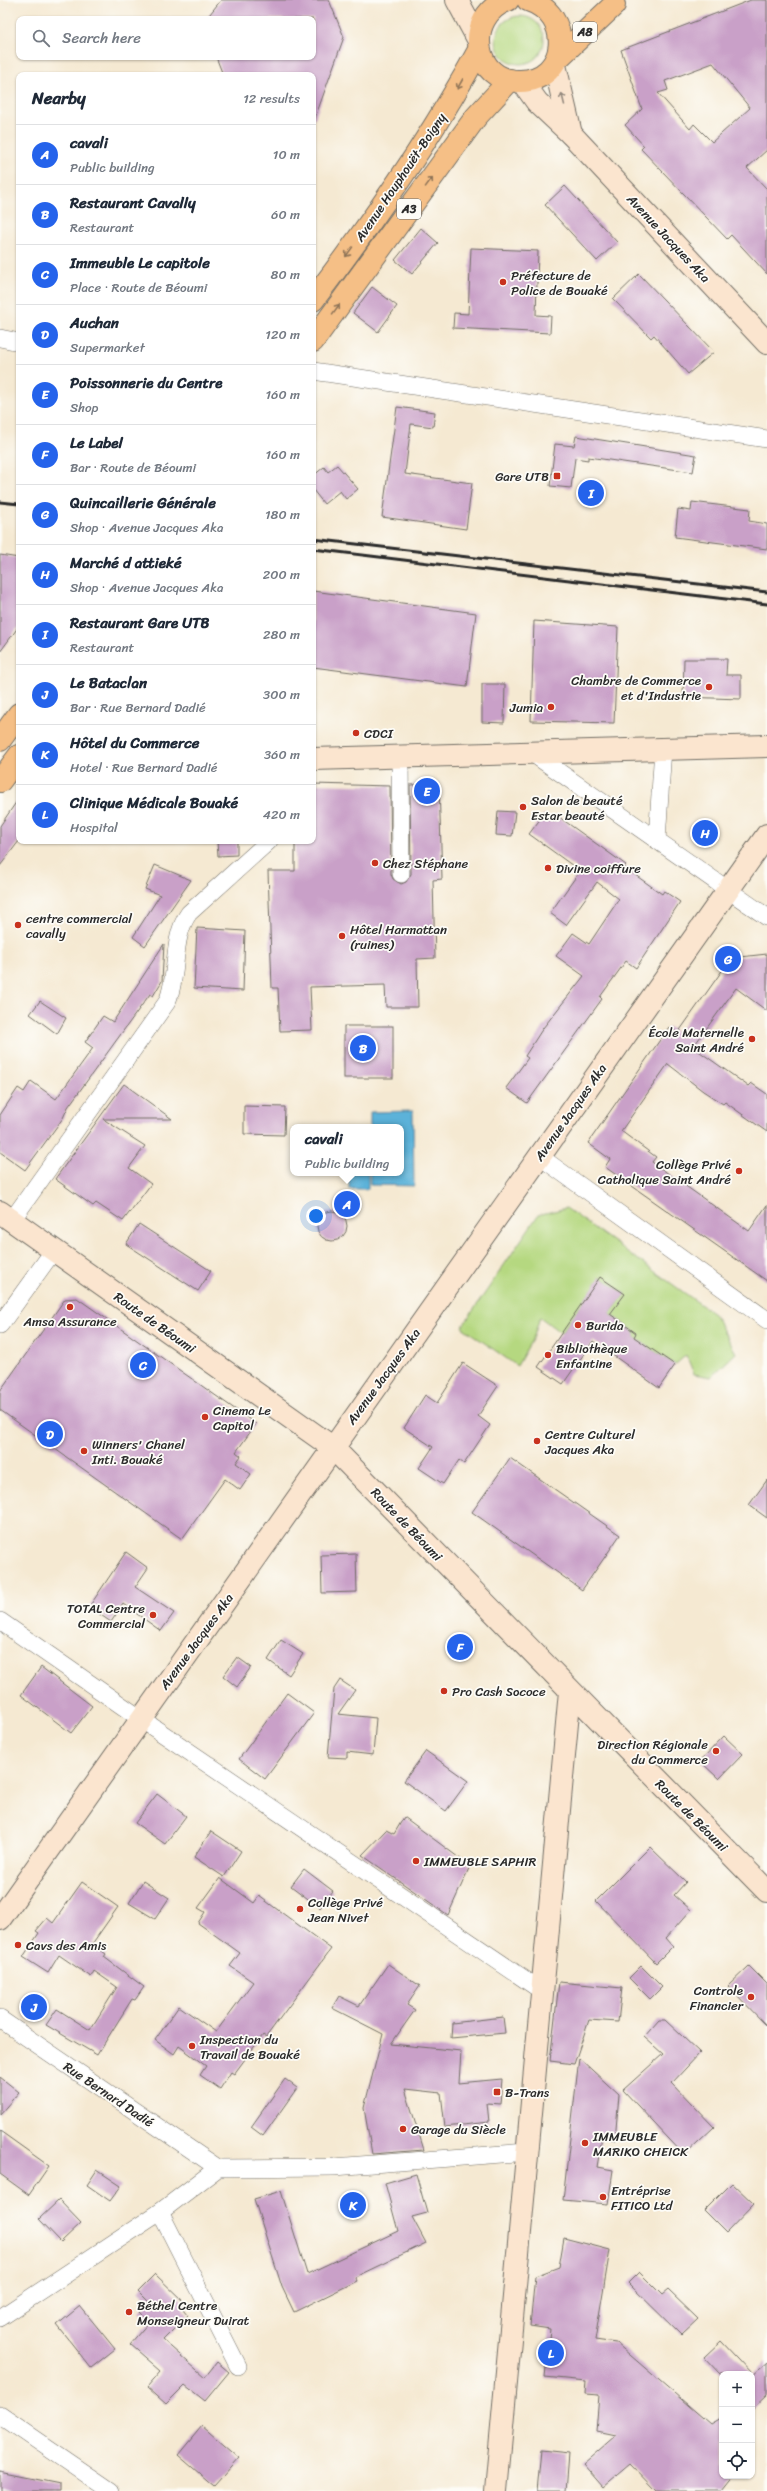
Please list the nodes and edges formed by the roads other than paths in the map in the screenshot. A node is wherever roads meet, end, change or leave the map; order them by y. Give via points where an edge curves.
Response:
1 (457, 0) edge
2 (528, 0) edge
3 (505, 1) edge
4 (621, 3) edge
5 (550, 5) edge
6 (560, 31) junction
7 (479, 44) junction
8 (554, 62) junction
9 (516, 81) junction
10 (571, 134) junction
11 (316, 296) edge
12 (316, 337) edge
13 (0, 338) edge
14 (16, 341) edge
15 (767, 343) edge
16 (316, 371) edge
17 (767, 439) edge
18 (16, 718) edge
19 (0, 740) edge
20 (767, 746) edge
21 (663, 748) junction
22 (529, 751) junction
23 (400, 757) junction
24 (316, 759) edge
25 (16, 760) edge
26 (0, 781) edge
27 (767, 835) edge
28 (657, 840) junction
29 (266, 844) edge
30 (401, 874) dead end
31 (728, 889) junction
32 (767, 916) edge
33 (539, 1156) junction
34 (6, 1216) edge
35 (54, 1250) junction
36 (767, 1320) edge
37 (0, 1325) edge
38 (332, 1447) junction
39 (0, 1621) edge
40 (570, 1691) junction
41 (141, 1719) junction
42 (767, 1891) edge
43 (0, 1919) edge
44 (542, 1991) junction
45 (0, 2019) edge
46 (527, 2152) junction
47 (218, 2168) junction
48 (160, 2212) junction
49 (0, 2318) edge
50 (238, 2366) dead end
51 (0, 2415) edge
52 (111, 2491) edge
53 (496, 2491) edge

1 - 7 street
2 - 5 main road
3 - 7 main road, Avenue Houphouët-Boigny via 485,16 480,27
4 - 6 main road, A8
4 - 8 main road, A8
5 - 6 main road
6 - 8 main road via 559,51
7 - 9 main road via 490,69
7 -> 11 main road, Avenue Houphouët-Boigny / A3 via 447,108 404,175
8 - 9 main road via 544,73
10 -> 8 street
9 - 10 street, Avenue Jacques Aka
12 -> 9 main road, Avenue Houphouët-Boigny / A3 via 476,117
10 - 15 street, Avenue Jacques Aka
13 - 14 street
16 - 17 street
18 - 19 main road
20 - 21 street
21 - 22 street
21 - 28 street
22 - 23 street
22 - 28 street
23 - 24 street
23 - 30 street
25 - 26 main road
27 - 31 street, Avenue Jacques Aka
28 - 31 street
29 - 34 street via 189,913 181,924 175,980 167,1002
31 - 32 street
31 - 33 street, Avenue Jacques Aka
33 - 36 street
33 - 38 street, Avenue Jacques Aka
34 - 35 street, Route de Béoumi
35 - 37 street
35 - 38 street, Route de Béoumi
38 - 40 street, Route de Béoumi
38 - 41 street, Avenue Jacques Aka
39 - 41 street
40 - 42 street, Route de Béoumi
40 - 44 street
41 - 43 street, Avenue Jacques Aka
41 - 44 street
44 - 46 street
45 - 47 street, Rue Bernard Dadié
46 - 47 street via 334,2167
46 - 53 street
47 - 48 street
48 - 49 street
48 - 50 street
51 - 52 street

